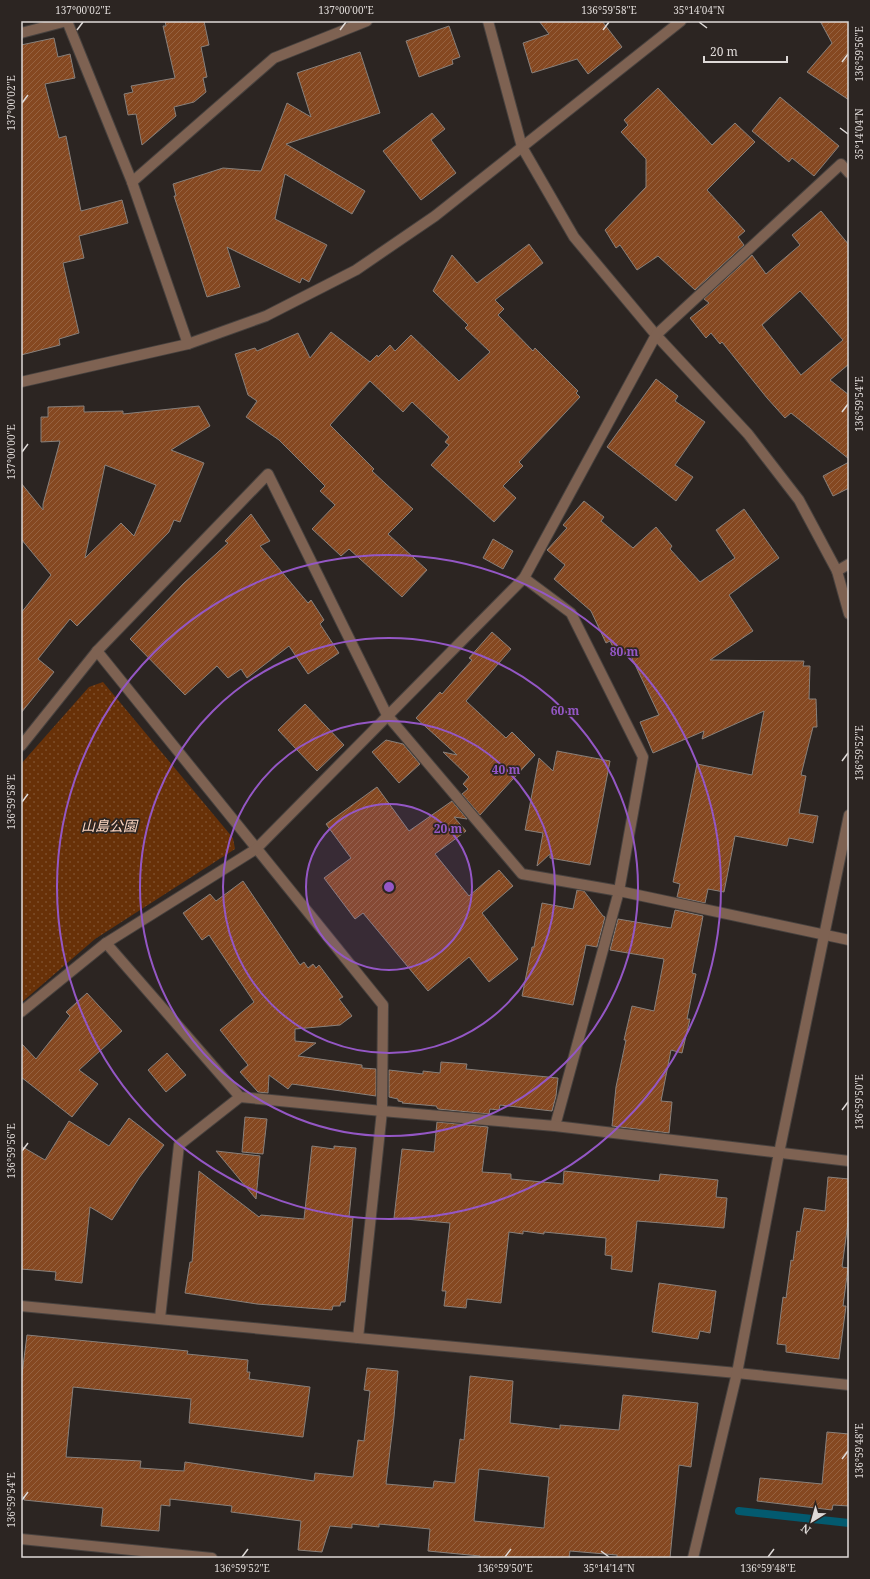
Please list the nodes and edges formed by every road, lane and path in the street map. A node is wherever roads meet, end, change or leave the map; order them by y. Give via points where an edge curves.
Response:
1 (67, 21) edge
2 (367, 21) edge
3 (488, 21) edge
4 (681, 21) edge
5 (21, 33) edge
6 (522, 147) junction
7 (849, 174) edge
8 (132, 182) junction
9 (656, 336) junction
10 (188, 344) junction
11 (21, 382) edge
12 (849, 564) edge
13 (837, 571) junction
14 (524, 578) junction
15 (849, 614) edge
16 (97, 651) junction
17 (387, 715) junction
18 (21, 746) edge
19 (849, 815) edge
20 (256, 849) junction
21 (618, 891) junction
22 (825, 935) junction
23 (849, 940) edge
24 (106, 943) junction
25 (21, 1012) edge
26 (240, 1097) junction
27 (382, 1111) junction
28 (555, 1126) junction
29 (778, 1153) junction
30 (849, 1161) edge
31 (21, 1306) edge
32 (160, 1318) junction
33 (358, 1338) junction
34 (737, 1372) junction
35 (849, 1385) edge
36 (21, 1539) edge
37 (212, 1558) edge
38 (693, 1558) edge

1 - 5 street
1 - 8 street
2 - 8 street via 274,58
3 - 6 street
4 - 6 street
6 - 9 street via 574,237
6 - 10 street via 435,216 356,270 266,316
7 - 9 street via 841,164
8 - 10 street
9 - 13 street via 748,434 799,500
9 - 14 street
10 - 11 street
12 - 13 street
13 - 15 street
14 - 17 street
14 - 21 street via 571,613 643,756
16 - 17 street via 268,474
16 - 18 street
16 - 20 street
17 - 20 street
17 - 21 street via 522,874
19 - 22 street
20 - 24 street
20 - 27 street via 383,1005
21 - 22 street
21 - 28 street
22 - 23 street
22 - 29 street
24 - 25 street
24 - 26 street
26 - 27 street
26 - 32 street via 179,1145
27 - 28 street
27 - 33 street
28 - 29 street
29 - 30 street
29 - 34 street
31 - 32 street
32 - 33 street
33 - 34 street
34 - 35 street
34 - 38 street
36 - 37 street

